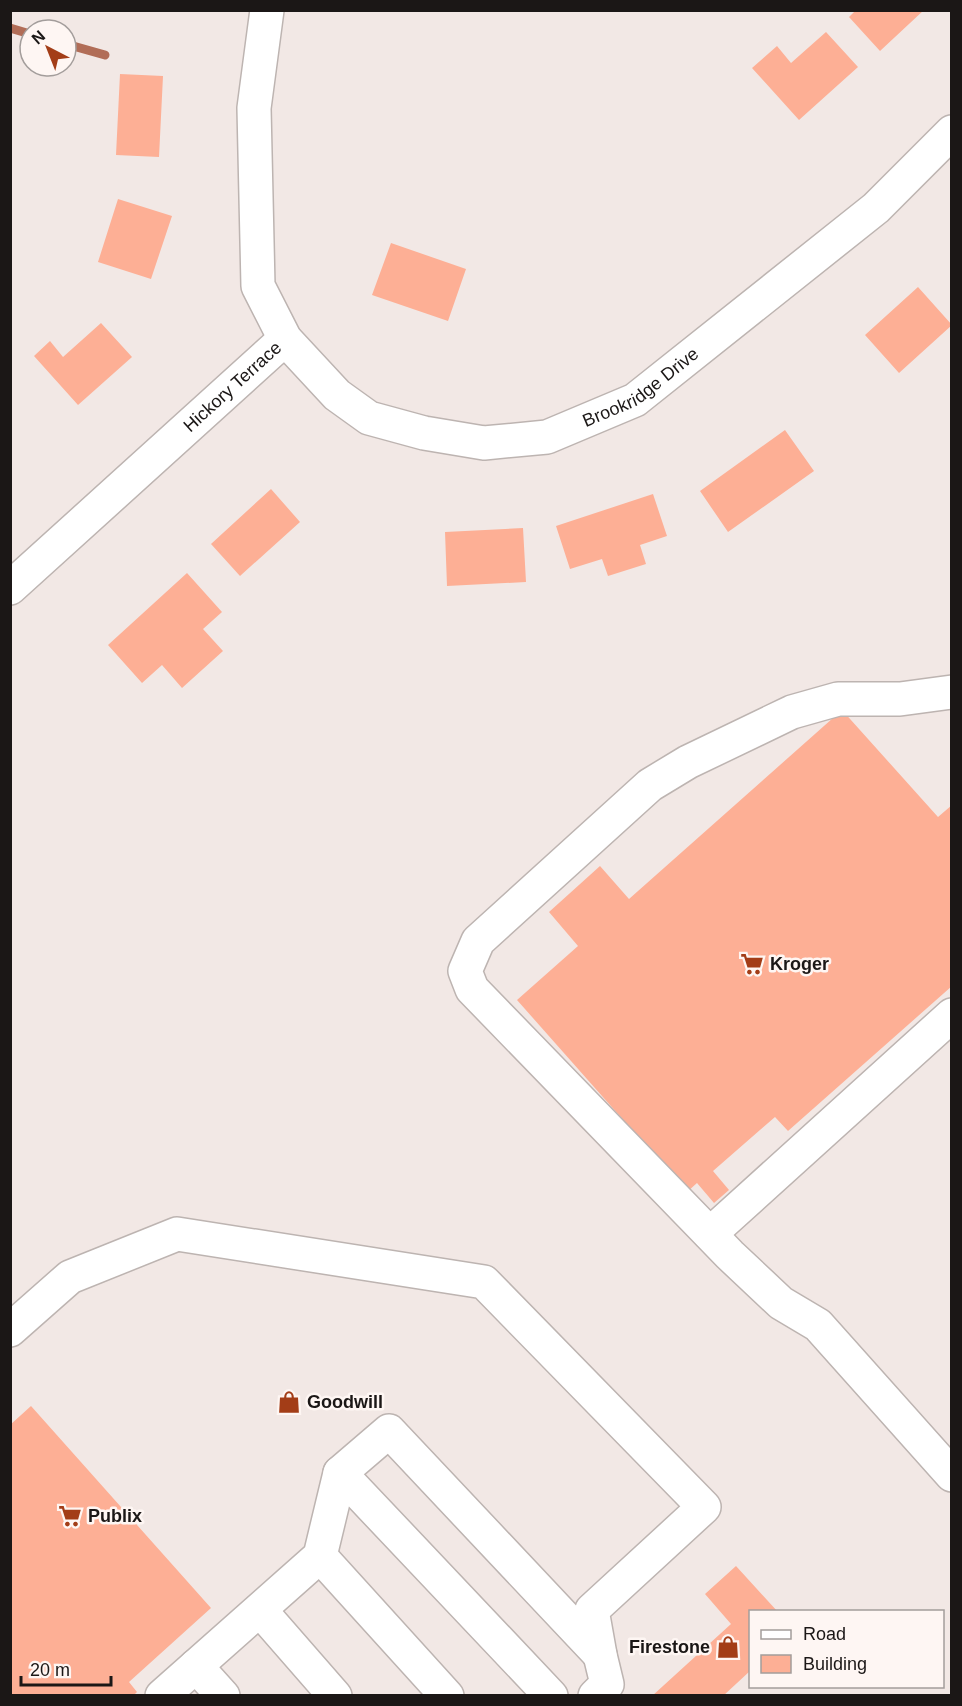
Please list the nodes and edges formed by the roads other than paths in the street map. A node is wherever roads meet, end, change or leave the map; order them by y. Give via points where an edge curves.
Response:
1 (267, 10) edge
2 (951, 132) edge
3 (285, 339) junction
4 (10, 588) edge
5 (951, 692) edge
6 (951, 1015) edge
7 (710, 1234) junction
8 (10, 1330) edge
9 (340, 1473) junction
10 (951, 1475) edge
11 (320, 1556) junction
12 (260, 1610) junction
13 (196, 1666) junction
14 (605, 1682) edge
15 (162, 1695) edge
16 (223, 1695) edge
17 (336, 1695) edge
18 (447, 1695) edge
19 (551, 1695) edge

1 - 3 street, Hickory Terrace via 254,108 258,286
2 - 3 street, Brookridge Drive via 876,208 635,400 547,436 484,443 369,418 337,395
3 - 4 street, Hickory Terrace
5 - 7 street via 900,699 838,699 792,712 688,762 650,785 478,941 465,971 472,989
6 - 7 street
7 - 10 street via 781,1303 818,1326
8 - 14 street via 70,1277 177,1234 484,1282 704,1507 592,1610
9 - 11 street
9 - 14 street via 389,1431
9 - 19 street
11 - 12 street
11 - 18 street
12 - 13 street
12 - 17 street
13 - 15 street
13 - 16 street

